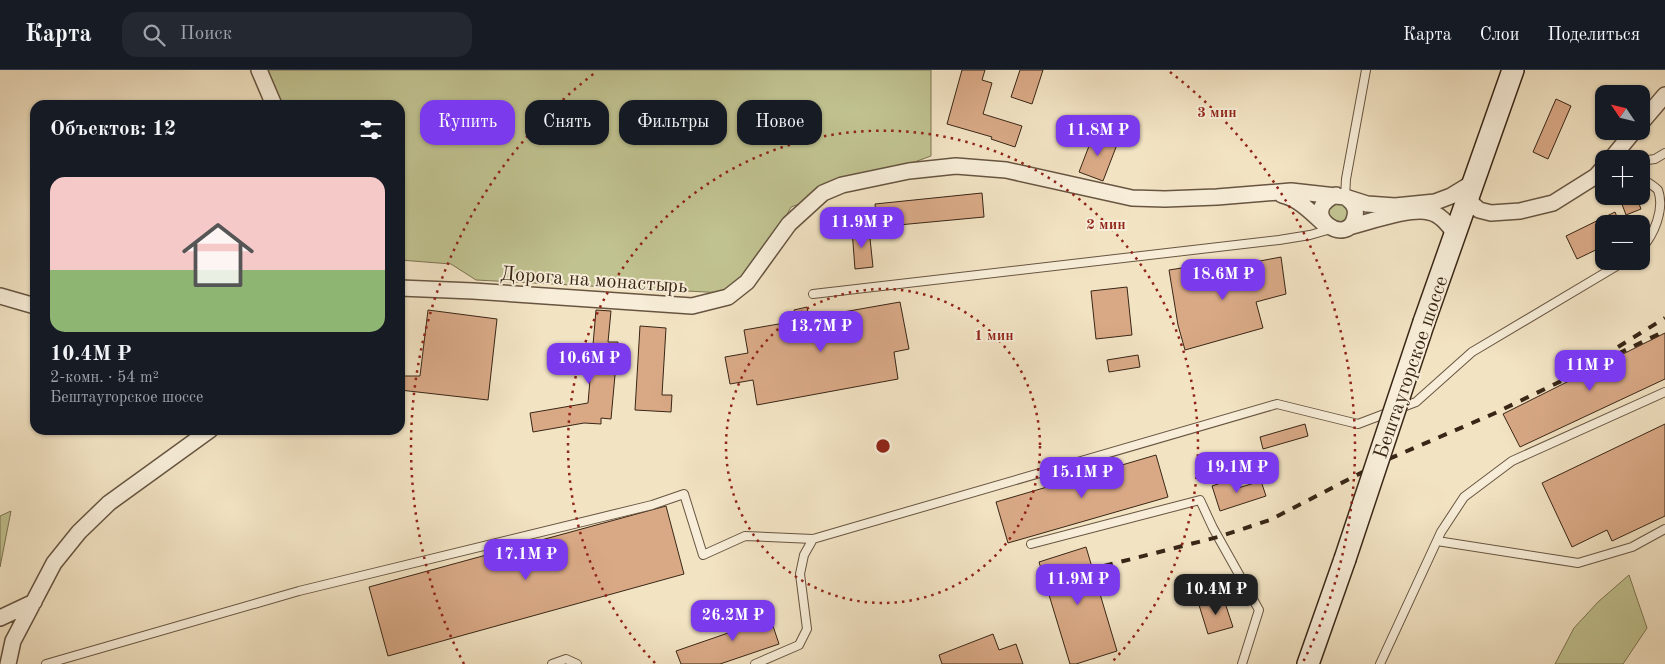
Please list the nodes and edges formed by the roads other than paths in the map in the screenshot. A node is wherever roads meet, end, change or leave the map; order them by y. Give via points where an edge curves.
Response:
1 (259, 70) edge
2 (1366, 70) edge
3 (1513, 70) edge
4 (1665, 95) edge
5 (272, 100) edge
6 (1650, 112) edge
7 (1626, 140) edge
8 (1618, 150) edge
9 (1665, 153) edge
10 (1650, 159) edge
11 (1595, 176) edge
12 (1650, 183) edge
13 (1471, 191) junction
14 (1271, 192) junction
15 (1340, 196) junction
16 (1328, 226) junction
17 (1349, 227) junction
18 (1456, 234) junction
19 (1650, 239) edge
20 (1610, 270) edge
21 (405, 288) edge
22 (813, 294) dead end
23 (0, 296) edge
24 (30, 305) edge
25 (1665, 392) edge
26 (203, 435) edge
27 (1665, 529) edge
28 (813, 538) junction
29 (1437, 541) junction
30 (1031, 544) dead end
31 (34, 602) junction
32 (0, 618) edge
33 (8, 664) edge
34 (46, 664) edge
35 (552, 664) edge
36 (577, 664) edge
37 (754, 664) edge
38 (1242, 664) edge
39 (1308, 664) edge
40 (1380, 664) edge

1 - 5 street
2 - 15 lane
3 - 13 main road, Бештаугорское шоссе
4 - 6 street
7 - 8 street
9 - 10 lane
11 - 13 street via 1553,203 1520,210 1491,213 1479,210
12 - 19 lane via 1659,191 1662,212
13 - 15 street, Дорога на монастырь via 1435,202 1395,206 1367,204
13 - 18 main road, Бештаугорское шоссе
14 - 15 street, Дорога на монастырь
14 - 16 street via 1289,196
14 - 21 street, Дорога на монастырь via 1217,197 1132,198 1006,170 956,166 909,171 842,185 823,193 789,224 747,282 728,296 692,306
15 - 16 street via 1328,199 1322,206 1321,215
15 - 17 street via 1352,202 1356,210
16 - 17 street via 1340,230
16 - 22 lane via 1279,240
17 - 18 street via 1416,211 1431,212
18 - 39 main road, Бештаугорское шоссе, bridge
20 - 28 lane via 1472,352 1416,402 1358,424 1277,404
23 - 24 street
25 - 29 lane via 1512,461 1464,497
26 - 31 street via 109,503 78,532 54,563
27 - 29 lane via 1632,547 1578,563
28 - 34 lane via 745,536 703,555 684,494 652,505 299,591
28 - 37 lane via 804,555 800,574 807,629 799,645
29 - 40 lane
30 - 38 lane via 1200,500 1259,610
31 - 32 street
31 - 33 street via 13,641
35 - 36 lane via 566,659

